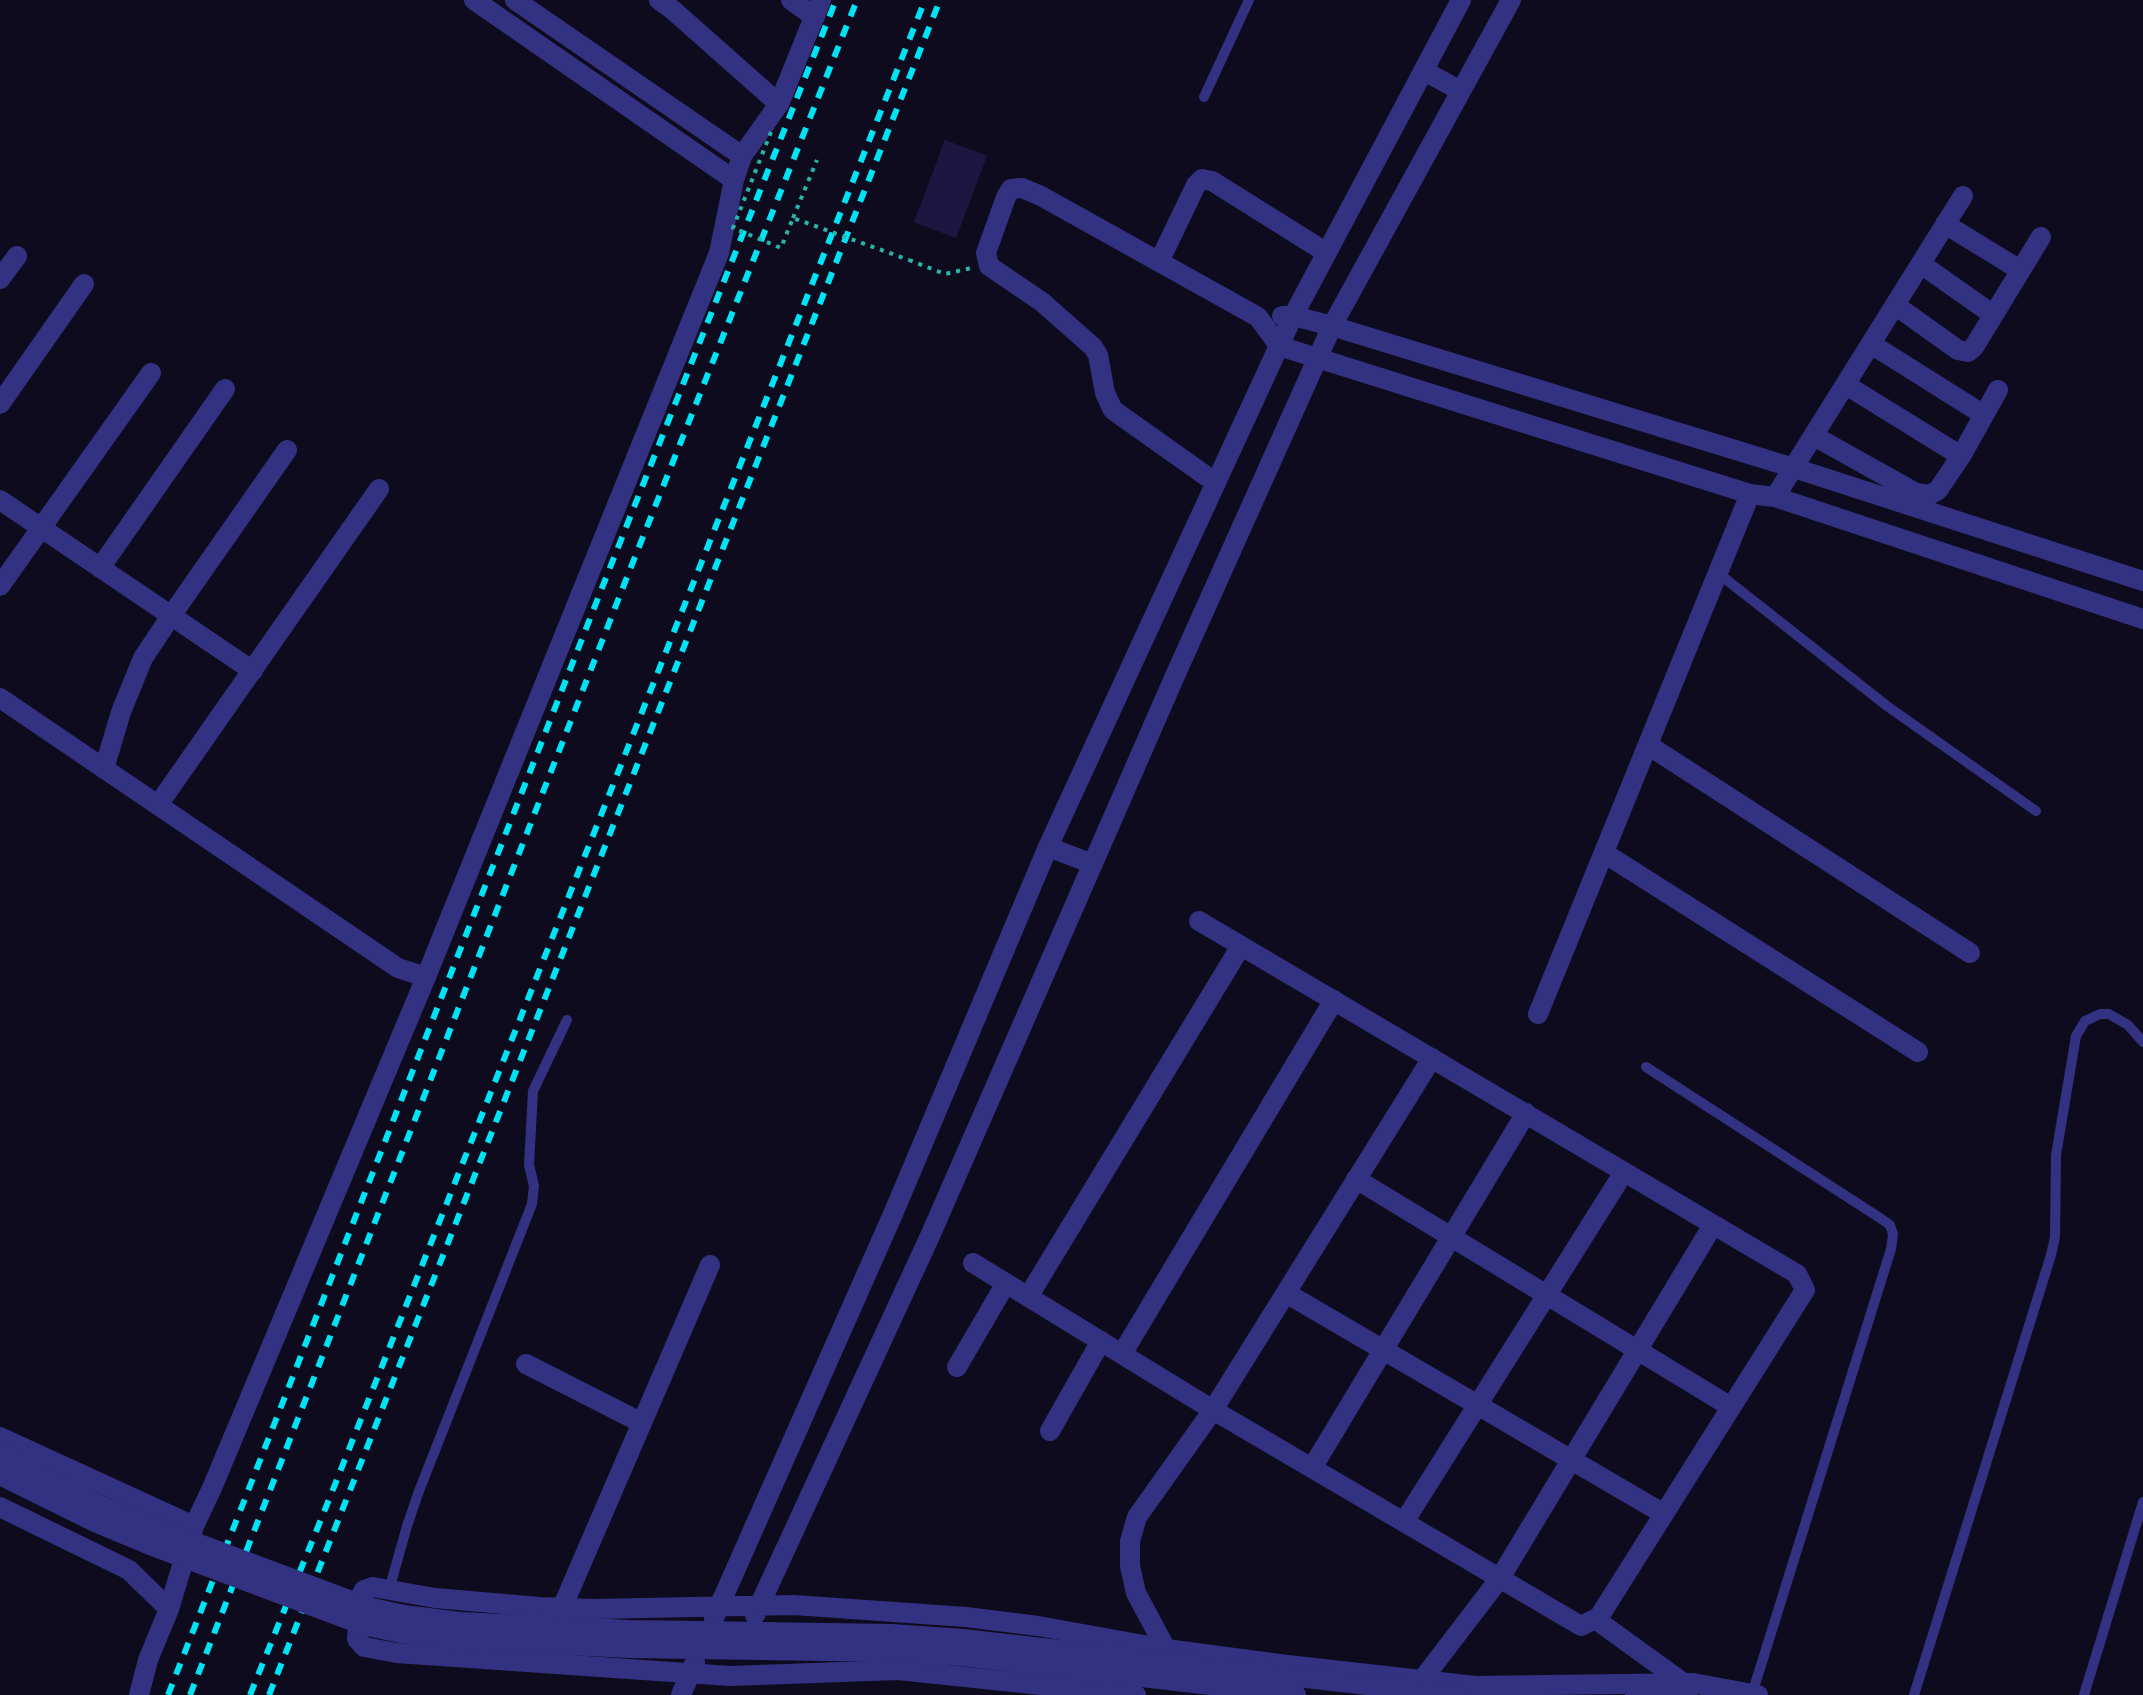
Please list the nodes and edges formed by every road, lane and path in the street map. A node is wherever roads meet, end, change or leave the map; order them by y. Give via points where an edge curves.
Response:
1 (474, 0) edge
2 (515, 0) edge
3 (791, 0) edge
4 (1249, 0) edge
5 (1461, 0) edge
6 (1511, 0) edge
7 (666, 2) edge
8 (818, 8) edge
9 (1424, 71) junction
10 (1461, 91) junction
11 (1204, 97) dead end
12 (779, 104) junction
13 (771, 132) dead end
14 (742, 156) junction
15 (817, 160) dead end
16 (734, 180) junction
17 (1963, 196) dead end
18 (793, 218) junction
19 (1945, 224) junction
20 (2041, 237) dead end
21 (1327, 253) junction
22 (17, 256) dead end
23 (987, 259) junction
24 (1159, 262) junction
25 (1921, 264) junction
26 (2020, 270) junction
27 (0, 279) edge
28 (84, 284) dead end
29 (1895, 305) junction
30 (1992, 314) junction
31 (1294, 316) junction
32 (1258, 317) junction
33 (1332, 326) junction
34 (1871, 344) junction
35 (1279, 346) junction
36 (1318, 358) junction
37 (151, 373) dead end
38 (1846, 385) junction
39 (225, 389) dead end
40 (1998, 390) dead end
41 (0, 404) edge
42 (1984, 415) junction
43 (1814, 436) junction
44 (287, 450) dead end
45 (1961, 456) junction
46 (1794, 468) junction
47 (1216, 483) junction
48 (379, 489) dead end
49 (1750, 494) junction
50 (1775, 497) junction
51 (0, 500) edge
52 (40, 528) junction
53 (100, 568) junction
54 (1718, 573) junction
55 (2143, 581) edge
56 (0, 586) edge
57 (171, 616) junction
58 (2143, 619) edge
59 (253, 671) junction
60 (0, 698) edge
61 (1648, 745) junction
62 (104, 769) junction
63 (158, 805) junction
64 (2036, 811) dead end
65 (1048, 847) junction
66 (1604, 853) junction
67 (1093, 864) junction
68 (1199, 921) dead end
69 (1241, 946) junction
70 (1970, 953) dead end
71 (426, 977) junction
72 (1334, 1000) junction
73 (1538, 1014) dead end
74 (567, 1020) dead end
75 (2143, 1042) edge
76 (1918, 1052) dead end
77 (1432, 1058) junction
78 (1646, 1067) dead end
79 (1526, 1113) junction
80 (1624, 1172) junction
81 (1356, 1179) junction
82 (1713, 1225) junction
83 (1451, 1236) junction
84 (973, 1263) dead end
85 (710, 1265) dead end
86 (1006, 1283) junction
87 (1286, 1293) junction
88 (1547, 1295) junction
89 (1028, 1297) junction
90 (1101, 1341) junction
91 (1383, 1350) junction
92 (1638, 1350) junction
93 (1122, 1354) junction
94 (526, 1364) dead end
95 (957, 1367) dead end
96 (1477, 1404) junction
97 (1731, 1407) junction
98 (1213, 1410) junction
99 (642, 1423) junction
100 (1050, 1431) dead end
101 (0, 1437) edge
102 (0, 1454) edge
103 (1572, 1460) junction
104 (1312, 1468) junction
105 (0, 1475) edge
106 (2143, 1502) edge
107 (0, 1507) edge
108 (1664, 1514) junction
109 (1404, 1522) junction
110 (194, 1526) junction
111 (1500, 1578) junction
112 (389, 1590) junction
113 (758, 1606) junction
114 (719, 1607) junction
115 (562, 1608) junction
116 (169, 1609) junction
117 (1595, 1619) junction
118 (1166, 1649) junction
119 (1287, 1665) junction
120 (690, 1673) junction
121 (1422, 1680) junction
122 (726, 1685) edge
123 (993, 1687) edge
124 (1686, 1689) edge
125 (1103, 1693) edge
126 (1755, 1694) edge
127 (139, 1695) edge
128 (681, 1695) edge
129 (1136, 1695) edge
130 (1282, 1695) edge
131 (1296, 1695) edge
132 (1455, 1695) edge
133 (1635, 1695) edge
134 (1914, 1695) edge
135 (2084, 1695) edge

1 - 16 street
2 - 14 street
3 - 8 street
4 - 11 lane
5 - 9 street
6 - 10 street
7 - 12 street
8 - 12 street
9 - 10 street
9 - 21 street
10 - 33 street
12 - 14 street
13 - 18 path, bridge via 733,228 781,248
14 - 16 street
15 - 18 path
16 - 71 street via 719,253
17 - 19 street
18 - 23 path, bridge via 945,274
19 - 25 street
19 - 26 street
20 - 26 street
21 - 24 street via 1202,179
21 - 31 street
22 - 27 street
23 - 24 street via 1006,197 1011,189 1022,188
23 - 47 street via 996,272 1042,302 1093,347 1113,410
24 - 32 street
25 - 29 street
25 - 30 street
26 - 30 street
28 - 41 street
29 - 30 street via 1968,352
29 - 34 street
31 - 32 street
31 - 33 street
31 - 35 street
32 - 35 street
33 - 36 street
33 - 46 street
34 - 38 street
34 - 42 street
35 - 36 street
35 - 47 street
36 - 49 street
36 - 67 street
37 - 52 street
38 - 43 street
38 - 45 street
39 - 53 street
40 - 42 street
42 - 45 street
43 - 45 street via 1916,493 1929,495
43 - 46 street
44 - 57 street
46 - 50 street
46 - 55 street
47 - 65 street
48 - 59 street
49 - 50 street
49 - 54 street
50 - 58 street
51 - 52 street
52 - 53 street
52 - 56 street
53 - 57 street
54 - 61 street
54 - 64 lane via 1887,706
57 - 59 street
57 - 62 street via 139,668
59 - 63 street
60 - 62 street
61 - 66 street
61 - 70 street
62 - 63 street
63 - 71 street via 398,968
65 - 67 street
65 - 114 street
66 - 73 street
66 - 76 street
67 - 113 street via 930,1236
68 - 69 street
69 - 72 street
69 - 89 street
71 - 110 street
72 - 77 street
72 - 93 street
74 - 112 lane via 533,1091 532,1204 419,1491
75 - 134 lane via 2109,1014 2085,1021 2076,1036 2056,1155 2051,1255
77 - 79 street
77 - 81 street
78 - 126 lane via 1880,1218 1893,1234
79 - 80 street
79 - 83 street
80 - 82 street
80 - 88 street
81 - 83 street
81 - 87 street
82 - 92 street
82 - 97 street via 1797,1274 1805,1290
83 - 88 street
83 - 91 street
84 - 86 street
85 - 99 street
86 - 89 street
86 - 95 street
87 - 91 street
87 - 98 street
88 - 92 street
88 - 96 street
89 - 90 street
90 - 93 street
90 - 100 street
91 - 96 street
91 - 104 street
92 - 97 street
92 - 103 street
93 - 98 street
94 - 99 street
96 - 103 street
96 - 109 street
97 - 108 street
98 - 104 street
98 - 118 street via 1137,1517 1130,1541 1136,1593
99 - 115 street
101 - 110 street
102 - 132 street, bridge via 162,1530 368,1607 404,1615 615,1629 963,1639
103 - 108 street
103 - 111 street
104 - 109 street
105 - 131 street, bridge via 155,1547 363,1625 401,1633 630,1648 947,1655
106 - 135 lane
107 - 116 street via 129,1570
108 - 117 street
109 - 111 street
110 - 116 street
111 - 117 street via 1581,1626
111 - 121 street
112 - 115 street
112 - 120 street via 373,1587 360,1597 357,1639 364,1647
113 - 114 street
113 - 118 street via 966,1617
113 - 122 street
114 - 115 street
114 - 120 street
116 - 127 street
117 - 124 street
118 - 119 street
119 - 121 street
119 - 130 street
120 - 122 street
120 - 128 street
121 - 124 street via 1475,1686
122 - 123 street via 898,1670
123 - 125 street
124 - 126 street
124 - 133 street
125 - 129 street

